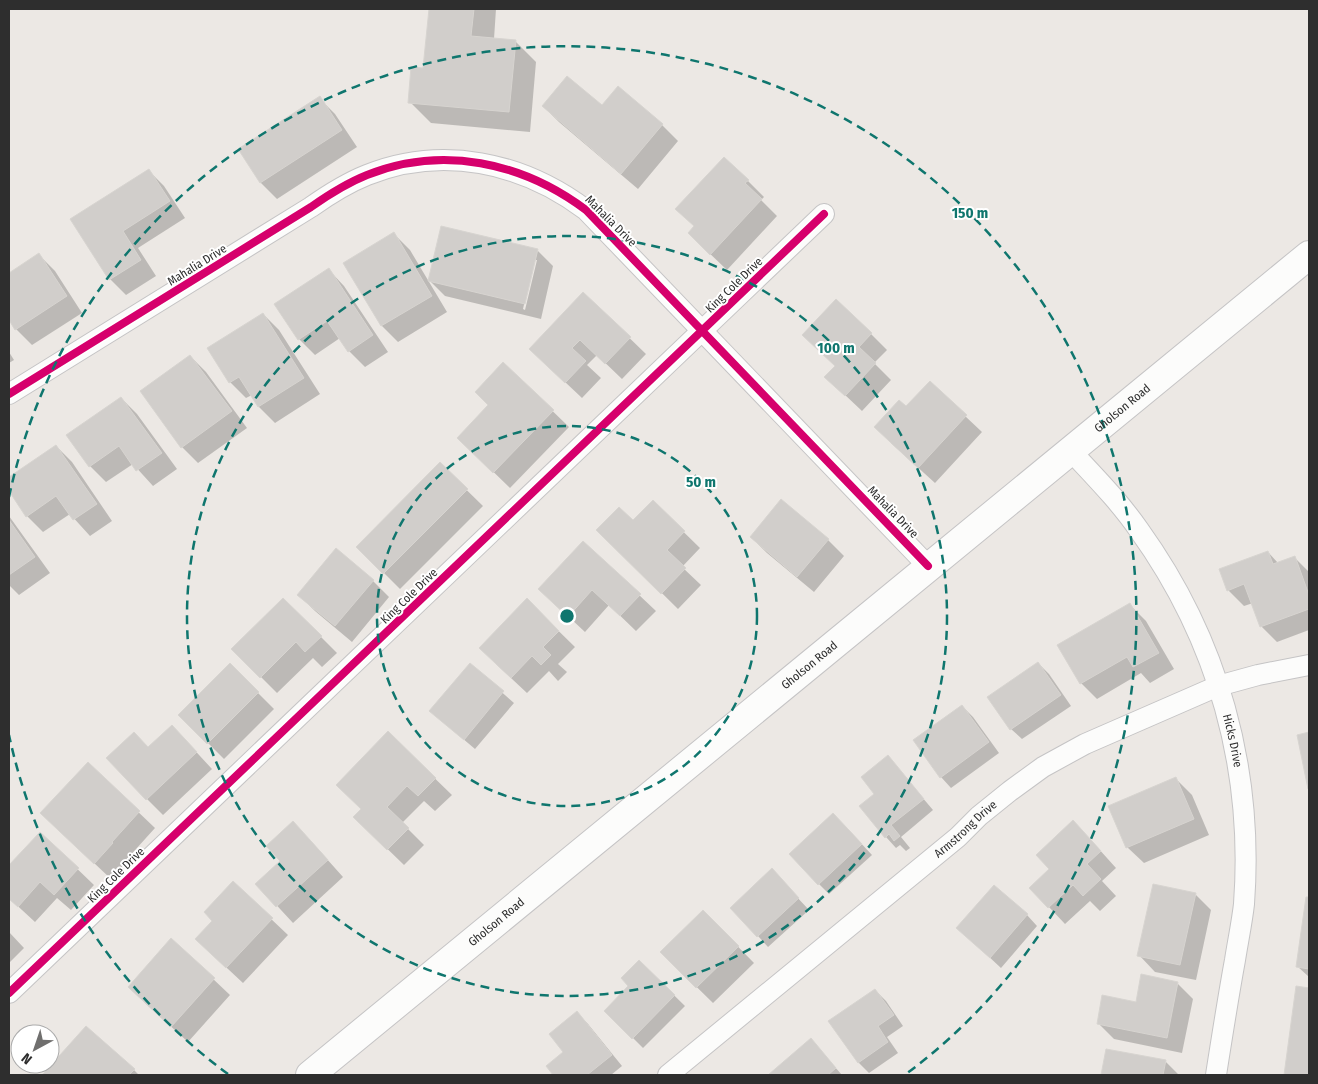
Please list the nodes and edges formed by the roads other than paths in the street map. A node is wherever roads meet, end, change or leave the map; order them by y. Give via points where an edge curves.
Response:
1 (824, 214) dead end
2 (1309, 255) edge
3 (702, 330) junction
4 (9, 394) edge
5 (1070, 450) junction
6 (928, 566) junction
7 (1309, 665) edge
8 (1218, 686) junction
9 (9, 993) edge
10 (310, 1075) edge
11 (668, 1075) edge
12 (1216, 1075) edge

1 - 3 street, King Cole Drive
2 - 5 main road, Gholson Road
3 - 4 street, Mahalia Drive via 573,200 516,171 464,160 434,160 400,165 367,175 333,192
3 - 6 street, Mahalia Drive
3 - 9 street, King Cole Drive
5 - 6 main road, Gholson Road
5 - 8 street, Hicks Drive via 1115,499 1167,572 1195,625
6 - 10 main road, Gholson Road
7 - 8 street, Armstrong Drive via 1258,674
8 - 11 street, Armstrong Drive via 1085,744 1023,781
8 - 12 street, Hicks Drive via 1232,730 1243,794 1246,850 1244,905

